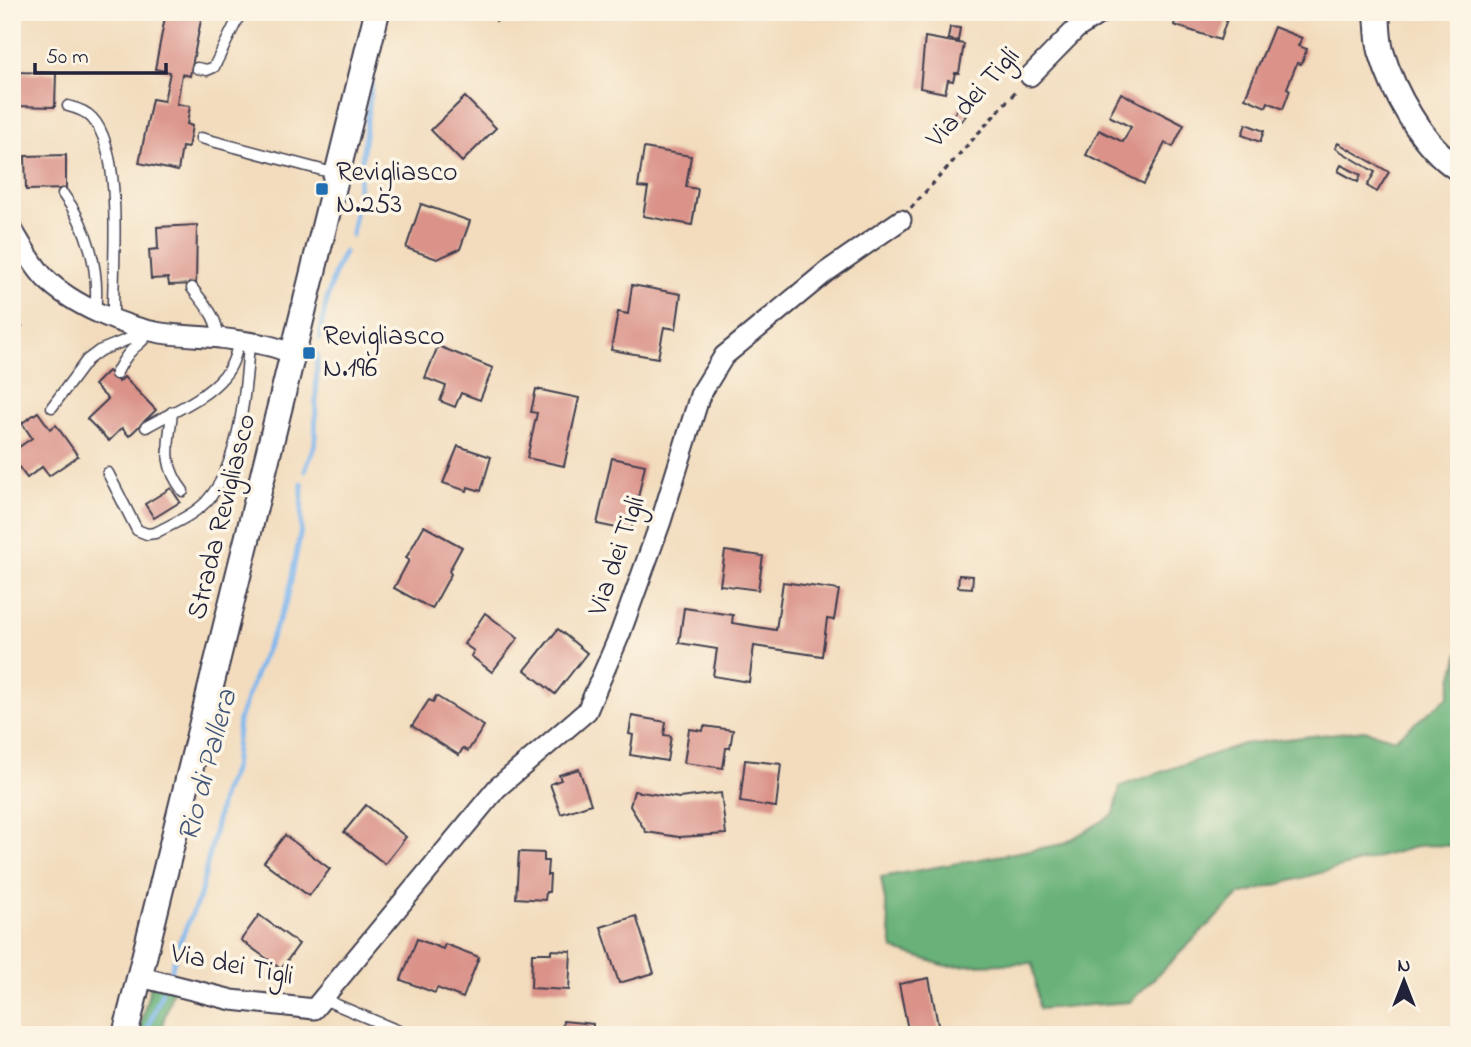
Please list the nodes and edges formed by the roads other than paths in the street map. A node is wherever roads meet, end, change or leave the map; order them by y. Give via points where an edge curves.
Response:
1 (241, 12) edge
2 (377, 12) edge
3 (1102, 12) edge
4 (1377, 12) edge
5 (197, 68) dead end
6 (1031, 76) road end
7 (68, 106) dead end
8 (201, 138) dead end
9 (1459, 169) edge
10 (338, 174) junction
11 (63, 194) dead end
12 (901, 220) road end
13 (12, 229) edge
14 (192, 288) dead end
15 (104, 314) junction
16 (149, 331) junction
17 (218, 338) junction
18 (244, 342) junction
19 (293, 355) junction
20 (116, 373) dead end
21 (51, 407) dead end
22 (172, 412) junction
23 (146, 427) dead end
24 (108, 472) dead end
25 (183, 491) dead end
26 (141, 977) junction
27 (323, 999) junction
28 (125, 1035) edge
29 (408, 1035) edge

1 - 5 lane via 214,67
2 - 10 street, Strada Revigliasco
3 - 6 street, Via dei Tigli via 1076,29
4 - 9 street via 1381,49 1402,104 1442,159
7 - 15 lane via 94,119 109,155 113,215
8 - 10 lane
10 - 19 street, Strada Revigliasco
11 - 15 lane via 93,261
12 - 27 street, Via dei Tigli via 825,272 724,356 700,395 661,521 587,711 498,788
13 - 15 street via 46,279 74,300
14 - 17 lane via 214,318
15 - 16 street
16 - 17 street
16 - 20 lane
16 - 21 lane via 87,360
17 - 18 street
18 - 19 street
18 - 22 lane via 225,375
18 - 24 lane via 242,407 227,466 205,503 147,534 137,530
19 - 26 street, Strada Revigliasco
22 - 23 lane
22 - 25 lane via 167,459 171,475
26 - 27 street, Via dei Tigli via 232,1000 314,1009
26 - 28 street, Strada Revigliasco
27 - 29 lane

